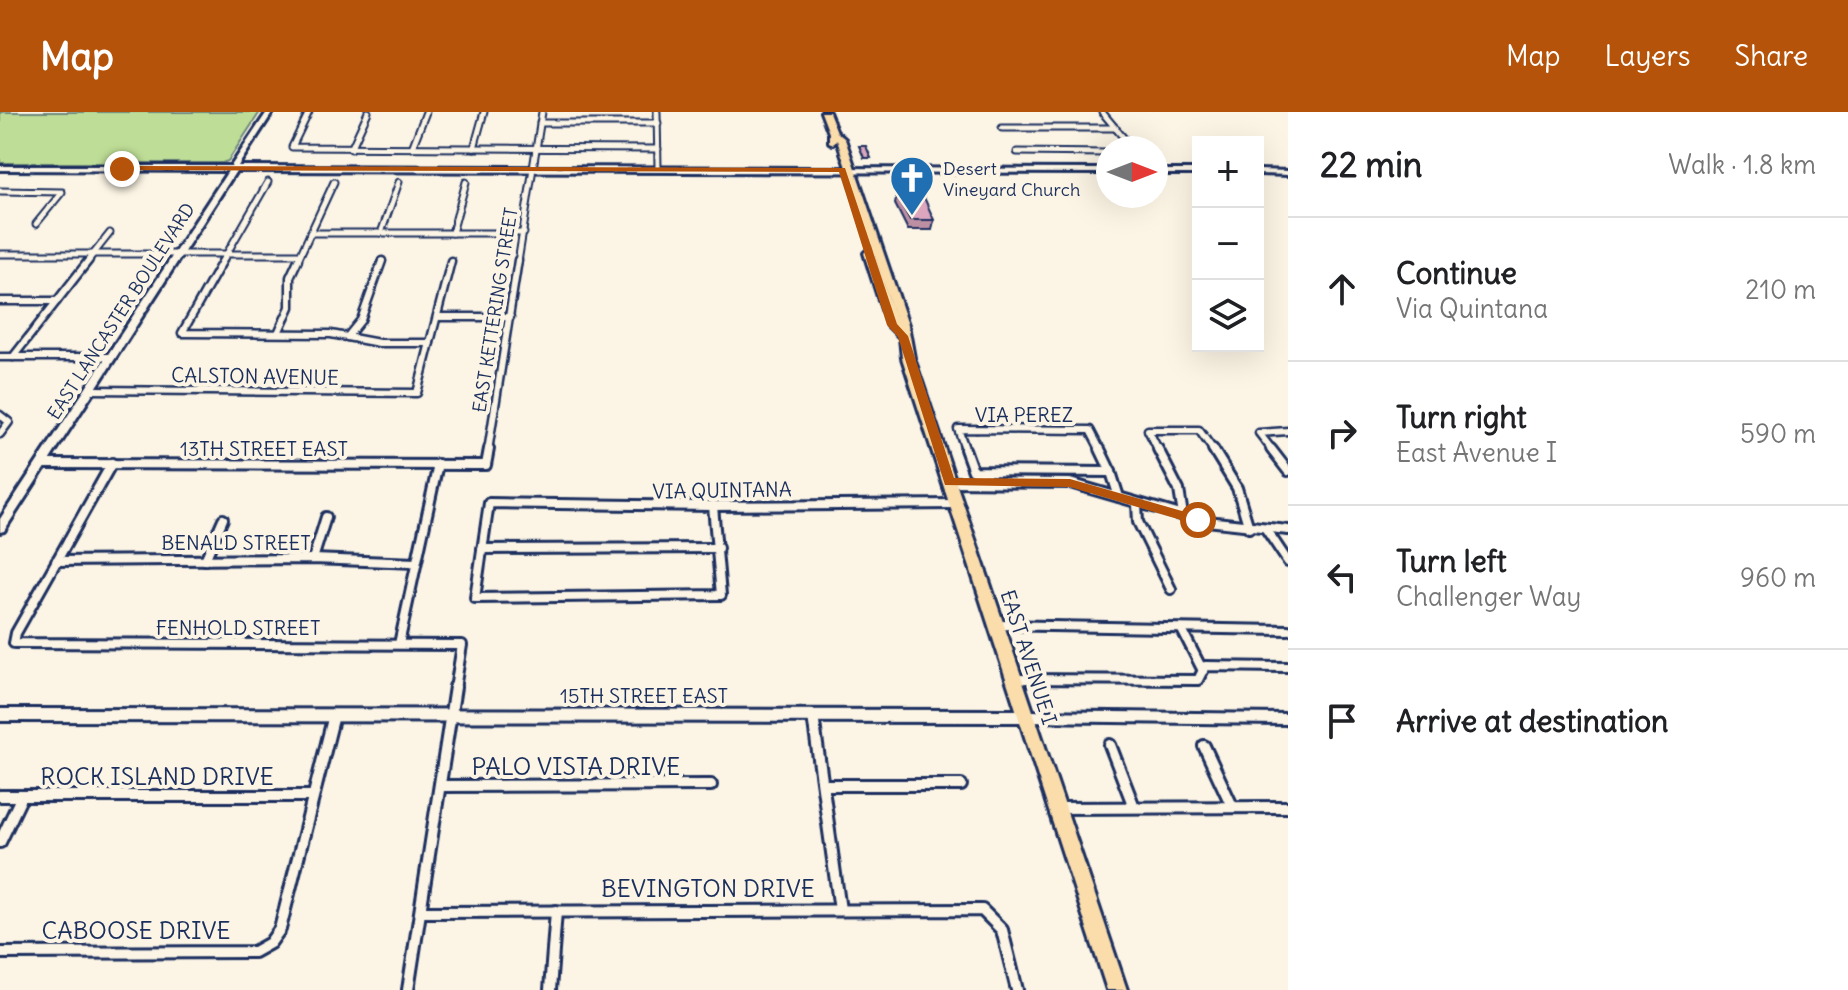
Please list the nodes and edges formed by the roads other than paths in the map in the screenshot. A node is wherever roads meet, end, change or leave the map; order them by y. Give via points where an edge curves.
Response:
1 (270, 112) edge
2 (309, 112) edge
3 (368, 112) edge
4 (426, 112) edge
5 (484, 112) edge
6 (542, 112) edge
7 (600, 112) edge
8 (657, 112) edge
9 (825, 112) edge
10 (1102, 112) edge
11 (540, 123) junction
12 (600, 123) junction
13 (658, 123) junction
14 (1002, 128) dead end
15 (1116, 128) junction
16 (1122, 136) edge
17 (412, 148) junction
18 (474, 148) junction
19 (537, 148) junction
20 (351, 149) junction
21 (658, 149) junction
22 (1017, 152) dead end
23 (1096, 153) edge
24 (0, 168) edge
25 (535, 168) junction
26 (658, 168) junction
27 (234, 169) junction
28 (846, 169) junction
29 (1096, 171) edge
30 (1168, 172) edge
31 (1192, 172) edge
32 (1264, 172) edge
33 (1288, 173) edge
34 (268, 182) dead end
35 (334, 182) dead end
36 (399, 182) dead end
37 (466, 182) dead end
38 (0, 191) edge
39 (36, 224) dead end
40 (110, 233) dead end
41 (310, 233) junction
42 (381, 233) junction
43 (452, 233) junction
44 (524, 233) junction
45 (0, 254) edge
46 (94, 254) junction
47 (179, 254) junction
48 (226, 254) junction
49 (300, 254) junction
50 (382, 261) dead end
51 (451, 261) dead end
52 (0, 301) edge
53 (57, 301) junction
54 (437, 317) junction
55 (510, 317) junction
56 (278, 333) junction
57 (348, 336) junction
58 (430, 343) junction
59 (0, 357) edge
60 (13, 357) junction
61 (112, 357) junction
62 (92, 390) junction
63 (4, 416) edge
64 (1288, 431) edge
65 (0, 434) edge
66 (112, 463) junction
67 (42, 464) junction
68 (438, 464) junction
69 (486, 465) joint
70 (1288, 471) edge
71 (1112, 472) junction
72 (949, 482) junction
73 (1119, 497) junction
74 (956, 504) junction
75 (1137, 504) junction
76 (713, 506) junction
77 (1183, 515) junction
78 (326, 517) dead end
79 (223, 519) dead end
80 (0, 528) edge
81 (1249, 528) junction
82 (1266, 529) junction
83 (1288, 530) edge
84 (718, 548) junction
85 (482, 549) junction
86 (313, 559) junction
87 (205, 560) junction
88 (56, 561) junction
89 (1288, 562) edge
90 (416, 563) junction
91 (1171, 589) dead end
92 (996, 625) junction
93 (1182, 630) junction
94 (1288, 630) edge
95 (399, 644) junction
96 (1288, 667) edge
97 (1203, 671) junction
98 (1014, 679) junction
99 (0, 715) edge
100 (334, 715) junction
101 (451, 715) junction
102 (813, 716) junction
103 (1026, 716) junction
104 (1288, 719) edge
105 (1110, 745) dead end
106 (1204, 746) dead end
107 (711, 785) dead end
108 (823, 785) junction
109 (961, 785) dead end
110 (441, 786) junction
111 (0, 796) edge
112 (22, 796) junction
113 (313, 796) junction
114 (1232, 806) junction
115 (1134, 807) junction
116 (1288, 807) edge
117 (1055, 808) junction
118 (0, 842) edge
119 (840, 910) junction
120 (556, 911) junction
121 (421, 912) junction
122 (0, 953) edge
123 (408, 990) edge
124 (550, 990) edge
125 (1017, 990) edge
126 (1117, 990) edge

1 - 27 main road, EAST LANCASTER BOULEVARD
2 - 20 street via 292,147
3 - 20 street
4 - 17 street
5 - 18 street
6 - 11 street, EAST KETTERING STREET
7 - 12 street
8 - 13 street
9 - 28 main road, EAST AVENUE I
10 - 15 street
11 - 12 street
11 - 19 street, EAST KETTERING STREET
12 - 13 street
13 - 21 street
14 - 15 street
15 - 16 street
17 - 18 street
17 - 20 street
18 - 19 street
19 - 21 street
19 - 25 street, EAST KETTERING STREET
21 - 26 street
22 - 23 street
24 - 27 main road
25 - 26 main road
25 - 27 main road
25 - 44 street, EAST KETTERING STREET
26 - 28 main road
27 - 47 main road, EAST LANCASTER BOULEVARD
28 - 29 main road
28 - 72 main road, EAST AVENUE I via 892,325 903,336
30 - 31 main road
32 - 33 main road
34 - 48 street
35 - 41 street
36 - 42 street
37 - 43 street
38 - 39 street via 62,192
40 - 46 street
41 - 42 street
41 - 49 street
42 - 43 street
43 - 44 street
44 - 55 street, EAST KETTERING STREET
45 - 46 street
46 - 47 street
46 - 53 street
47 - 48 street
47 - 61 main road, EAST LANCASTER BOULEVARD
48 - 49 street
48 - 56 street via 182,333
49 - 56 street via 290,277 290,307
50 - 57 street via 361,320
51 - 54 street
52 - 53 street
53 - 60 street
54 - 55 street
54 - 58 street
55 - 69 street, EAST KETTERING STREET
56 - 57 street
57 - 58 street via 379,343
58 - 62 street, CALSTON AVENUE via 417,393
59 - 60 street
60 - 61 street
61 - 62 main road, EAST LANCASTER BOULEVARD
62 - 67 main road, EAST LANCASTER BOULEVARD
63 - 65 street via 9,422
64 - 70 street via 1260,431
66 - 67 street, 13TH STREET EAST
66 - 68 street, 13TH STREET EAST
66 - 88 street
67 - 80 main road, EAST LANCASTER BOULEVARD
68 - 69 street, 13TH STREET EAST
68 - 90 street
71 - 71 street, VIA PEREZ via 1090,430 958,429 973,471
71 - 73 street
72 - 73 street via 1054,481
72 - 74 main road, EAST AVENUE I
73 - 75 street
74 - 76 street, VIA QUINTANA
74 - 92 main road, EAST AVENUE I
75 - 77 street
75 - 91 street via 1138,522
76 - 84 street
76 - 85 street, VIA QUINTANA via 489,503
77 - 81 street
77 - 81 street via 1179,490 1148,430 1199,430 1237,488
78 - 86 street
79 - 87 street
81 - 82 street
82 - 83 street
82 - 89 street
84 - 85 street
84 - 85 street via 721,595 475,598
86 - 87 street, BENALD STREET
86 - 90 street, BENALD STREET
87 - 88 street, BENALD STREET
88 - 95 street, FENHOLD STREET via 14,643
90 - 95 street
92 - 93 street
92 - 98 main road, EAST AVENUE I
93 - 94 street
93 - 97 street
95 - 101 street, FENHOLD STREET via 462,645
96 - 97 street via 1205,666
97 - 98 street via 1198,680
98 - 103 main road, EAST AVENUE I
99 - 100 street, 15TH STREET EAST
100 - 101 street, 15TH STREET EAST
100 - 113 street
101 - 102 street, 15TH STREET EAST
101 - 110 street
102 - 103 street, 15TH STREET EAST
102 - 108 street
103 - 104 street, 15TH STREET EAST
103 - 117 main road, EAST AVENUE I
105 - 115 street
106 - 114 street
107 - 110 street, PALO VISTA DRIVE
108 - 109 street
108 - 119 street
110 - 121 street
111 - 112 street, ROCK ISLAND DRIVE
112 - 113 street, ROCK ISLAND DRIVE
112 - 118 street
113 - 122 street, CABOOSE DRIVE via 280,929 254,952
114 - 115 street
114 - 116 street
115 - 117 street
117 - 126 main road, EAST AVENUE I
119 - 120 street, BEVINGTON DRIVE
119 - 125 street, BEVINGTON DRIVE via 982,910 1002,930
120 - 121 street, BEVINGTON DRIVE
120 - 124 street
121 - 123 street

